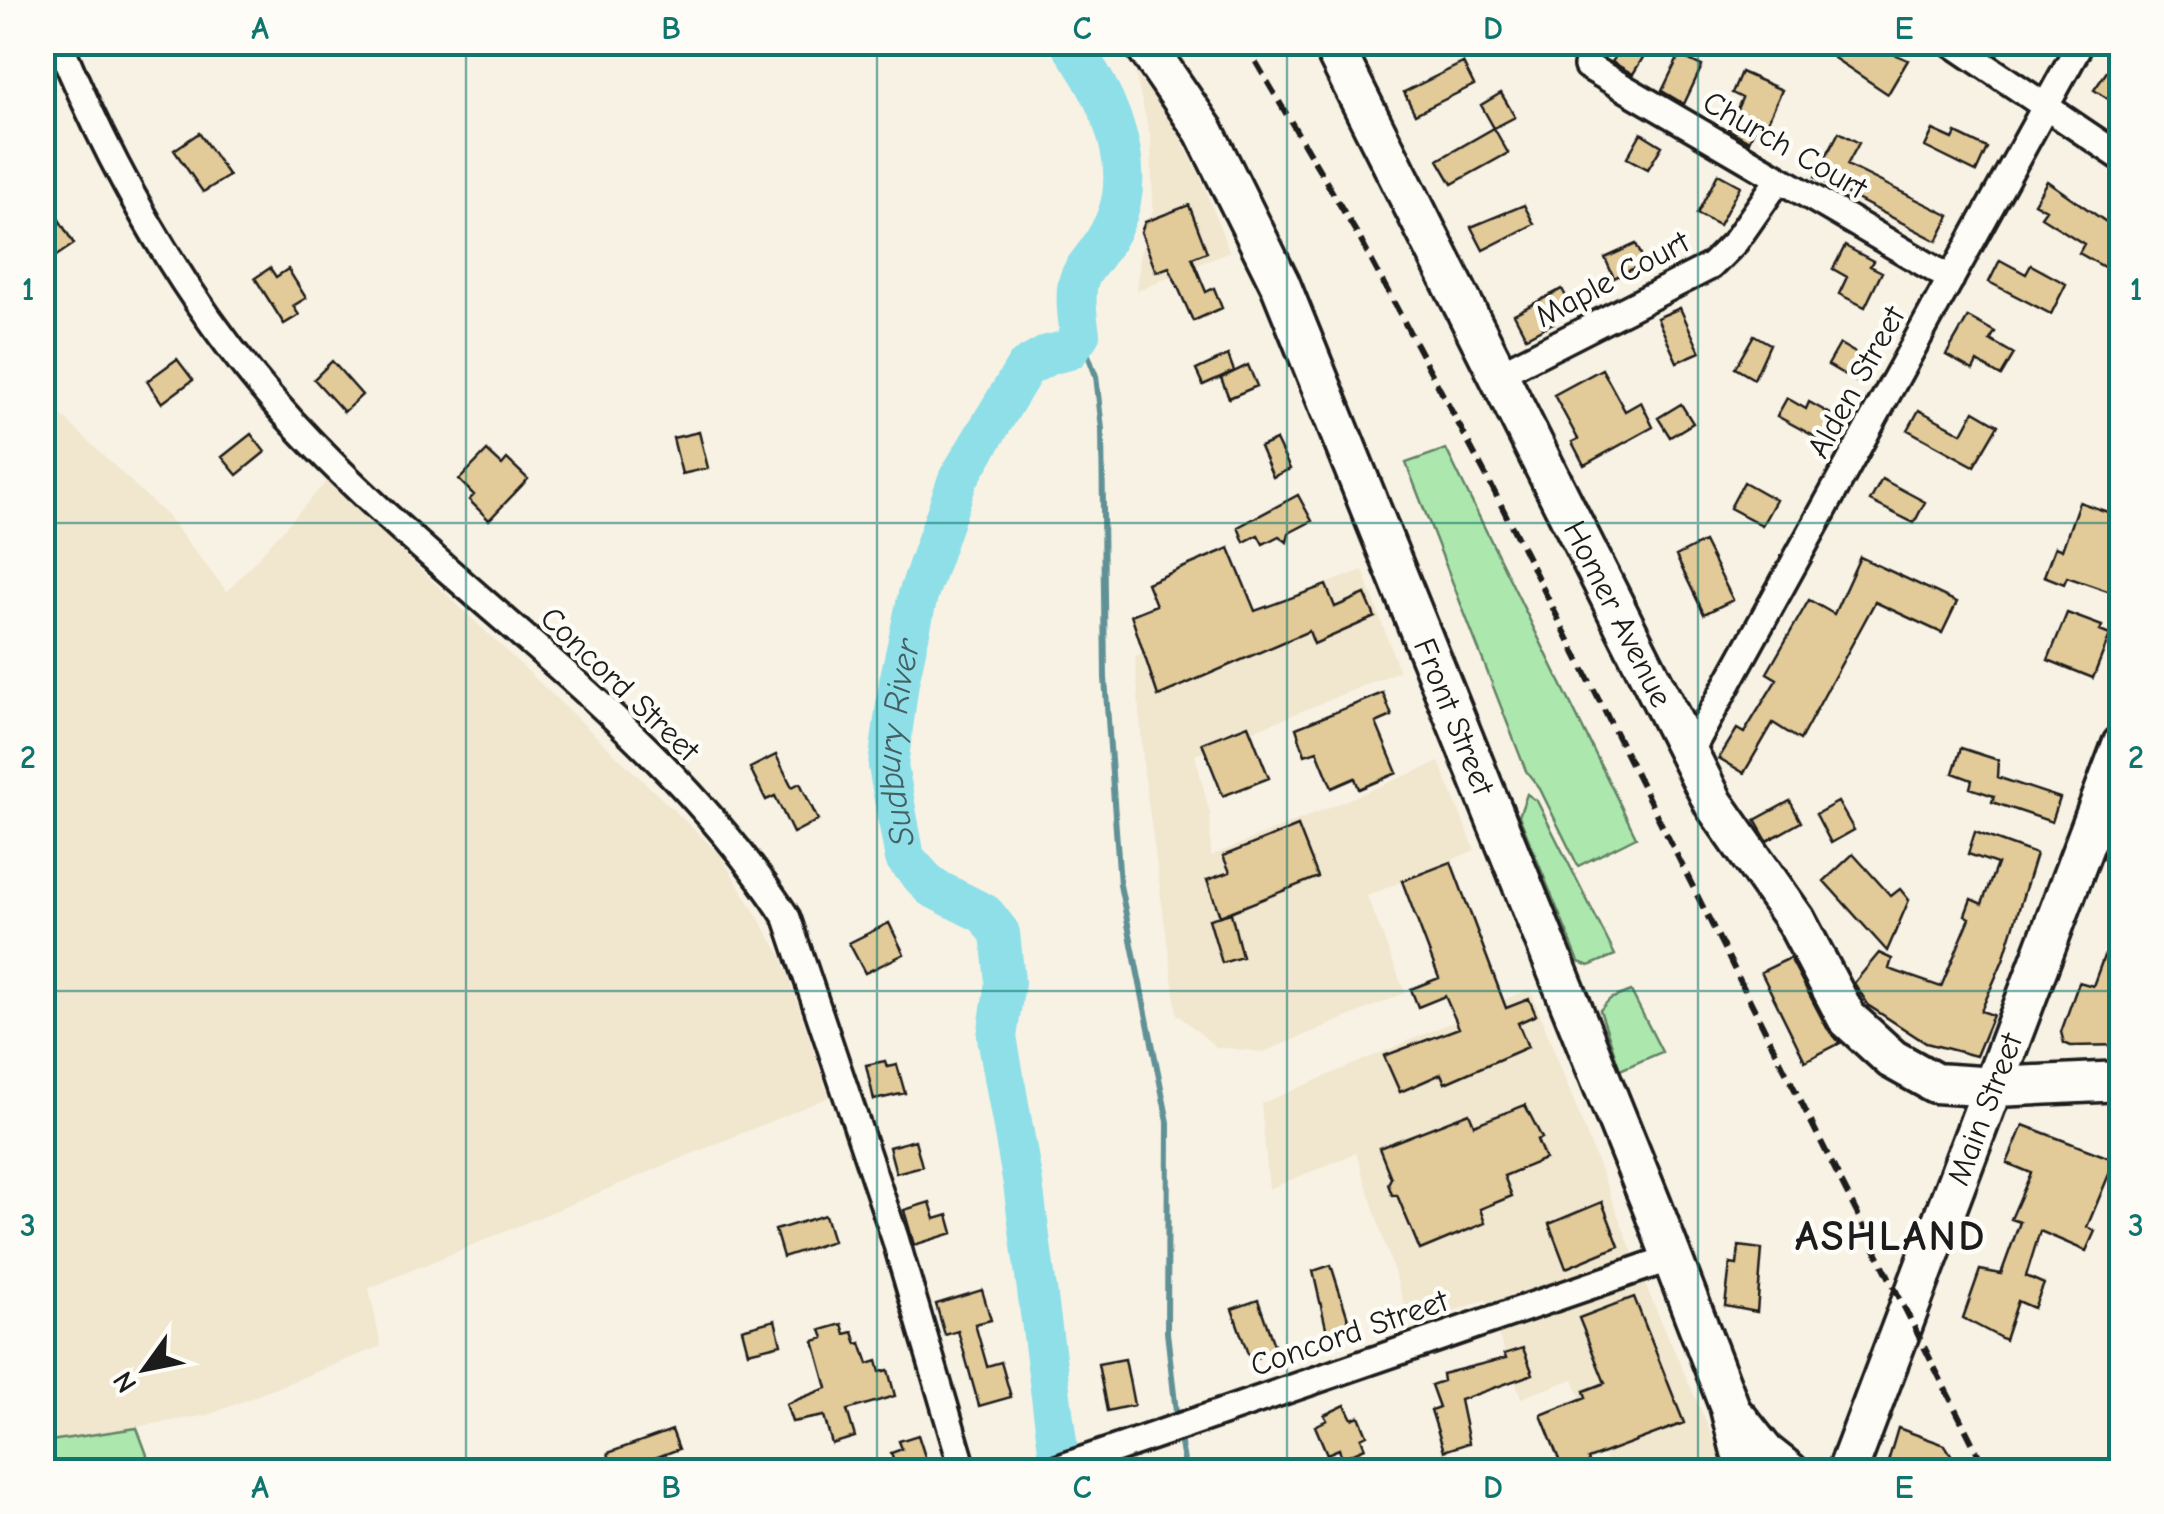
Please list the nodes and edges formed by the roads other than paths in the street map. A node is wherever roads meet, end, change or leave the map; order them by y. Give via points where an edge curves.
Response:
1 (59, 42) edge
2 (1143, 42) edge
3 (1331, 42) edge
4 (1950, 42) edge
5 (2081, 42) edge
6 (1587, 66) dead end
7 (2046, 106) junction
8 (2122, 158) edge
9 (1778, 178) junction
10 (1950, 279) junction
11 (1499, 374) junction
12 (2122, 745) edge
13 (1689, 754) junction
14 (2122, 1081) edge
15 (1995, 1087) junction
16 (1671, 1258) junction
17 (1730, 1408) junction
18 (964, 1472) edge
19 (1048, 1472) edge
20 (1746, 1472) edge
21 (1789, 1472) edge
22 (1847, 1472) edge

1 - 18 street, Concord Street via 152,232 231,354 313,445 619,722 760,875 788,918 895,1238
2 - 16 street, Front Street via 1204,131 1280,284
3 - 11 street, Homer Avenue
4 - 7 street
5 - 7 street, Alden Street
6 - 9 street, Church Court
7 - 8 street
7 - 10 street, Alden Street
9 - 10 street, Church Court
9 - 11 street, Maple Court via 1711,266
10 - 13 street, Alden Street
11 - 13 street, Homer Avenue
12 - 15 street, Main Street
13 - 15 street, Homer Avenue via 1731,834 1796,921 1856,1029 1924,1079
14 - 15 street, Homer Avenue
15 - 22 street, Main Street
16 - 17 street, Front Street
16 - 19 street, Concord Street
17 - 20 street, Front Street
17 - 21 street, Front Street via 1759,1448

